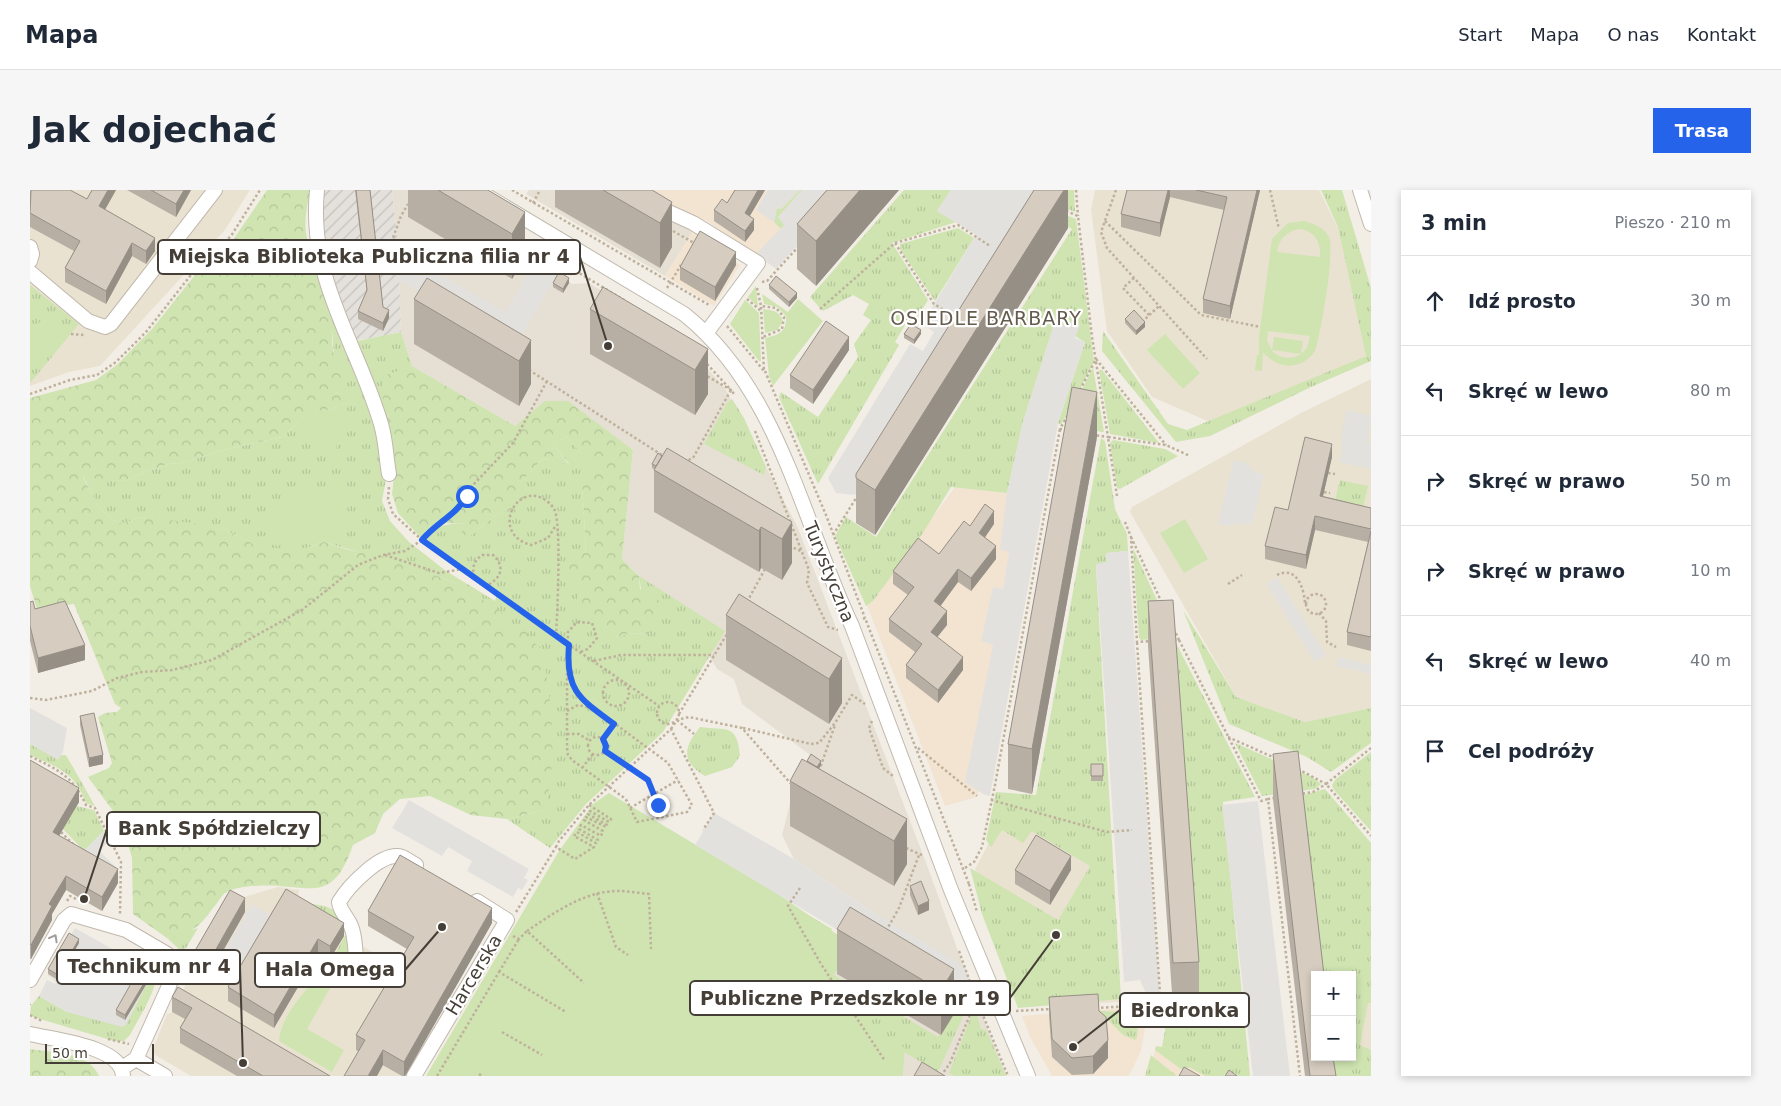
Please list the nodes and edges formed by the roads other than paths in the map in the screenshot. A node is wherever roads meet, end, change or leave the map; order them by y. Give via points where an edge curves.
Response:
1 (215, 190) edge
2 (317, 190) edge
3 (477, 190) edge
4 (631, 190) edge
5 (1360, 190) edge
6 (1371, 224) edge
7 (30, 247) edge
8 (30, 261) edge
9 (30, 272) edge
10 (707, 332) junction
11 (389, 474) road end
12 (426, 872) edge
13 (468, 896) edge
14 (356, 958) dead end
15 (30, 980) edge
16 (30, 1034) edge
17 (136, 1059) junction
18 (123, 1072) edge
19 (165, 1076) edge
20 (414, 1076) edge
21 (1028, 1076) edge

1 - 9 street via 111,324 105,327 88,321
2 - 11 street via 318,254 336,312 381,422
3 - 10 street, Turystyczna via 684,314
4 - 10 street via 758,263
5 - 6 street
7 - 8 street
10 - 21 street, Turystyczna via 740,374 778,443
12 - 14 street via 401,856 391,856 348,888 339,902 340,910 347,916 352,929
13 - 20 street, Harcerska via 504,924
15 -> 17 street via 64,920 71,914 126,930 167,954 173,970
16 - 18 street via 100,1050 114,1058
17 - 18 street
17 - 19 street

